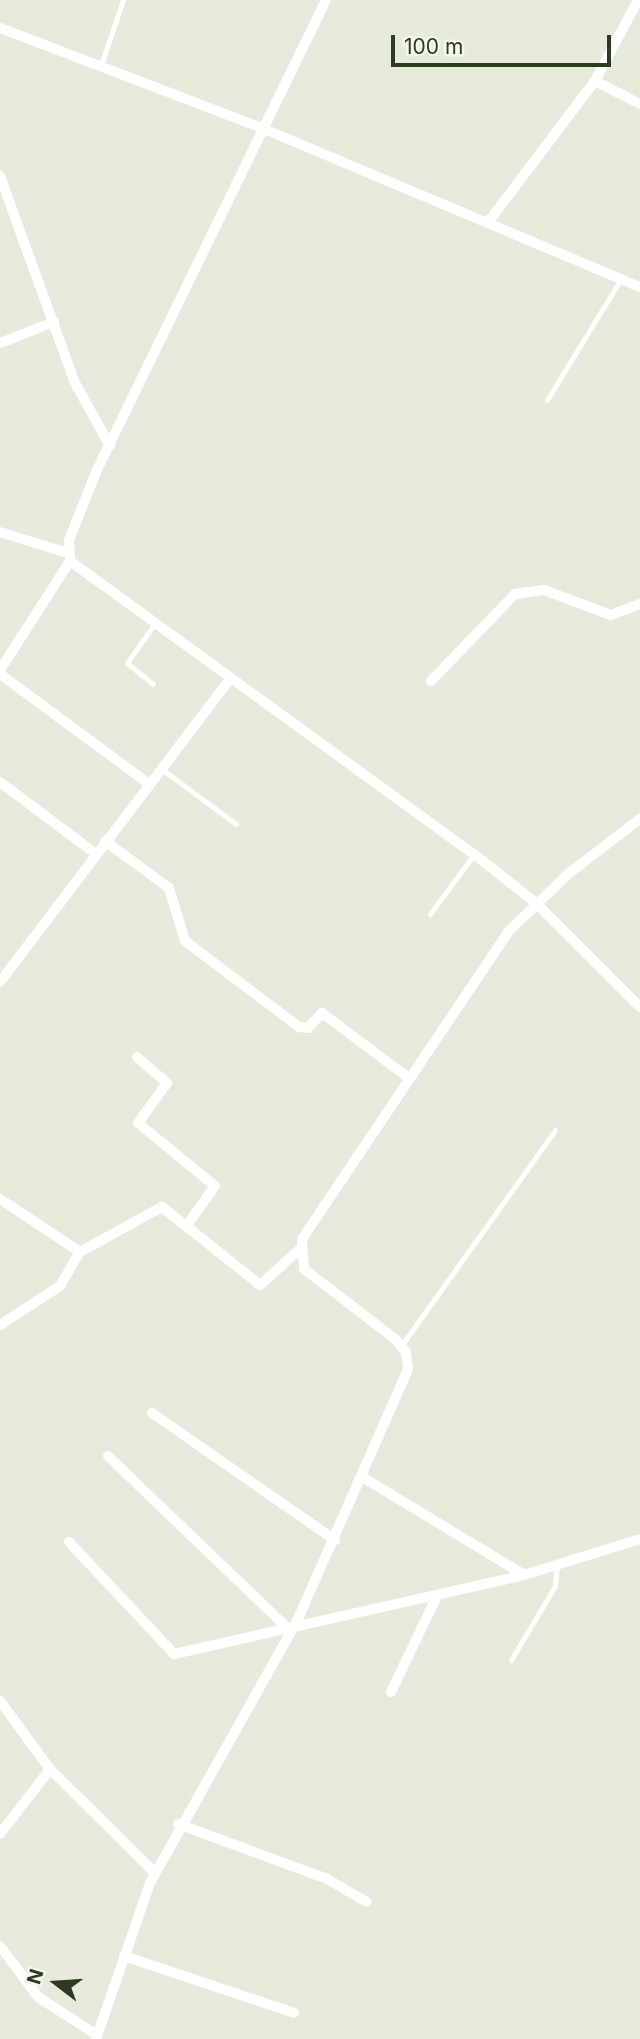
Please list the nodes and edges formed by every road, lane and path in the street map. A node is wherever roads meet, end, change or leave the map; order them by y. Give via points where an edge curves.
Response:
1 (124, 0) edge
2 (326, 0) edge
3 (638, 0) edge
4 (0, 28) edge
5 (101, 65) junction
6 (595, 81) junction
7 (640, 104) edge
8 (264, 129) junction
9 (0, 176) edge
10 (489, 221) junction
11 (621, 279) junction
12 (640, 287) edge
13 (54, 322) junction
14 (0, 343) edge
15 (547, 400) dead end
16 (110, 446) junction
17 (0, 531) edge
18 (69, 557) junction
19 (640, 604) edge
20 (155, 624) junction
21 (0, 672) edge
22 (230, 679) junction
23 (431, 681) dead end
24 (153, 684) dead end
25 (160, 768) junction
26 (0, 782) edge
27 (148, 783) junction
28 (640, 819) edge
29 (236, 824) dead end
30 (105, 841) junction
31 (96, 854) junction
32 (474, 854) junction
33 (537, 904) junction
34 (430, 914) dead end
35 (0, 982) edge
36 (640, 1007) edge
37 (137, 1057) dead end
38 (410, 1079) junction
39 (555, 1130) dead end
40 (0, 1199) edge
41 (187, 1225) junction
42 (299, 1250) junction
43 (80, 1252) junction
44 (0, 1325) edge
45 (401, 1346) junction
46 (152, 1413) dead end
47 (108, 1456) dead end
48 (364, 1478) junction
49 (640, 1539) edge
50 (335, 1540) junction
51 (69, 1542) dead end
52 (557, 1565) junction
53 (524, 1575) junction
54 (437, 1596) junction
55 (297, 1621) junction
56 (284, 1625) junction
57 (511, 1660) dead end
58 (391, 1692) dead end
59 (0, 1701) edge
60 (50, 1769) junction
61 (178, 1824) junction
62 (0, 1834) edge
63 (155, 1873) junction
64 (367, 1902) dead end
65 (0, 1946) edge
66 (124, 1956) junction
67 (294, 2014) dead end
68 (96, 2037) edge

1 - 5 lane
2 - 8 street
3 - 6 street
4 - 5 street
5 - 8 street
6 - 7 street
6 - 10 street
8 - 10 street
8 - 16 street
9 - 13 street
10 - 11 street
11 - 12 street
11 - 15 lane
13 - 14 street
13 - 16 street via 75,383
16 - 18 street
17 - 18 street
18 - 20 street
18 - 21 street
19 - 23 street via 611,615 544,590 515,594
20 - 22 street
20 - 24 lane via 127,663
21 - 27 street
22 - 25 street
22 - 32 street
25 - 27 street
25 - 29 lane
26 - 31 street
27 - 30 street
28 - 33 street
30 - 31 street
30 - 38 street via 169,888 185,941 299,1027 308,1028 322,1013
31 - 35 street
32 - 33 street
32 - 34 lane
33 - 36 street
33 - 38 street via 508,932
37 - 41 street via 167,1083 138,1123 215,1186
38 - 42 street
39 - 45 lane
40 - 43 street
41 - 42 street via 260,1285
41 - 43 street via 162,1207 147,1211
42 - 45 street via 304,1269
43 - 44 street via 60,1286
45 - 48 street via 408,1369
46 - 50 street
47 - 56 street
48 - 50 street
48 - 53 street
49 - 52 street
50 - 55 street
51 - 56 street via 167,1652
52 - 53 street
52 - 57 lane via 555,1586
53 - 54 street
54 - 55 street
54 - 58 street
55 - 56 street
55 - 61 street
59 - 60 street
60 - 62 street
60 - 63 street
61 - 63 street
61 - 64 street via 325,1878
63 - 66 street
65 - 68 street via 38,1997
66 - 67 street
66 - 68 street

